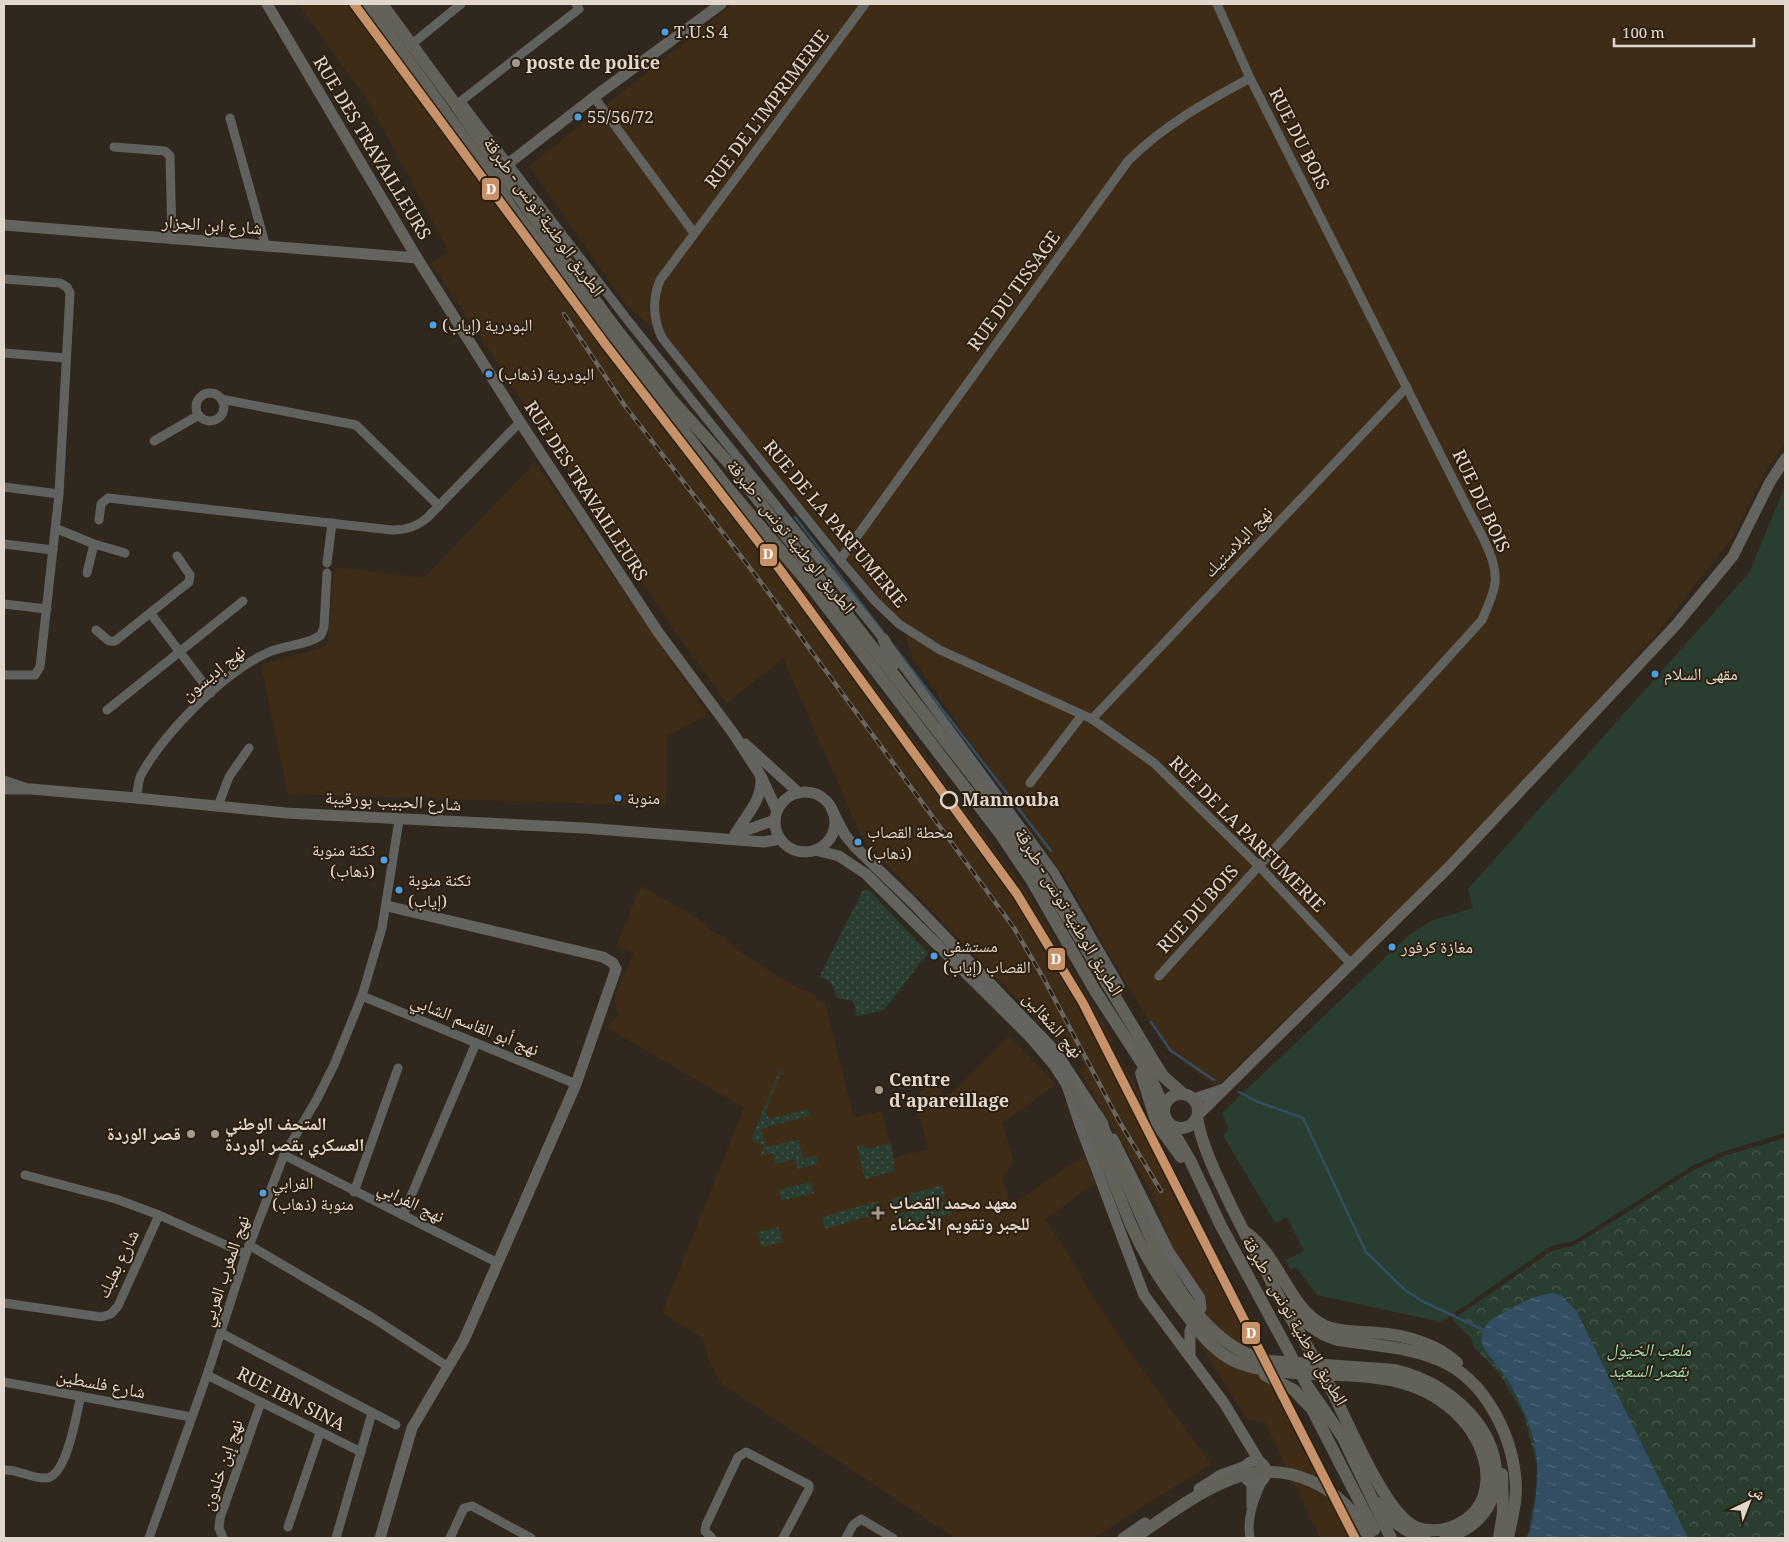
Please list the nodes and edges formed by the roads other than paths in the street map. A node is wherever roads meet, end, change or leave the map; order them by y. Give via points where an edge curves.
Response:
1 (267, 4) edge
2 (368, 4) edge
3 (382, 4) edge
4 (387, 4) edge
5 (461, 4) edge
6 (721, 4) edge
7 (1217, 4) edge
8 (580, 5) edge
9 (862, 6) edge
10 (414, 43) junction
11 (1250, 78) junction
12 (594, 97) junction
13 (458, 103) junction
14 (230, 118) dead end
15 (114, 147) dead end
16 (501, 170) junction
17 (4, 225) edge
18 (694, 233) junction
19 (172, 240) junction
20 (266, 247) junction
21 (417, 258) junction
22 (4, 279) edge
23 (4, 353) edge
24 (66, 358) junction
25 (1407, 387) junction
26 (221, 399) junction
27 (199, 415) junction
28 (520, 422) junction
29 (154, 441) dead end
30 (1785, 459) edge
31 (4, 487) edge
32 (59, 494) junction
33 (439, 506) junction
34 (99, 520) dead end
35 (332, 523) junction
36 (55, 528) junction
37 (4, 544) edge
38 (94, 544) junction
39 (53, 550) junction
40 (125, 553) dead end
41 (177, 556) dead end
42 (840, 560) junction
43 (327, 563) dead end
44 (87, 573) dead end
45 (327, 573) dead end
46 (243, 601) dead end
47 (4, 604) edge
48 (47, 609) junction
49 (150, 614) junction
50 (96, 630) dead end
51 (884, 640) junction
52 (180, 652) junction
53 (4, 675) edge
54 (897, 676) junction
55 (211, 693) junction
56 (107, 710) dead end
57 (1082, 715) junction
58 (1092, 719) junction
59 (733, 733) junction
60 (249, 748) dead end
61 (761, 776) junction
62 (4, 780) edge
63 (1030, 783) dead end
64 (4, 788) edge
65 (31, 789) junction
66 (799, 793) junction
67 (136, 798) junction
68 (218, 806) junction
69 (832, 810) junction
70 (776, 816) junction
71 (399, 820) junction
72 (736, 833) junction
73 (721, 839) junction
74 (780, 839) junction
75 (816, 850) junction
76 (1259, 866) junction
77 (387, 906) junction
78 (1351, 964) junction
79 (1159, 976) dead end
80 (362, 996) junction
81 (1115, 997) junction
82 (476, 1042) junction
83 (1132, 1050) junction
84 (398, 1068) dead end
85 (576, 1084) junction
86 (1068, 1085) junction
87 (1228, 1088) junction
88 (1188, 1096) junction
89 (1164, 1107) junction
90 (1098, 1116) junction
91 (1197, 1117) junction
92 (1168, 1121) junction
93 (284, 1155) junction
94 (25, 1175) dead end
95 (1122, 1186) junction
96 (1202, 1186) junction
97 (354, 1192) junction
98 (159, 1215) junction
99 (403, 1215) junction
100 (1244, 1230) junction
101 (247, 1250) junction
102 (498, 1263) junction
103 (1270, 1277) junction
104 (4, 1303) edge
105 (1190, 1331) junction
106 (221, 1333) junction
107 (1172, 1334) junction
108 (1190, 1357) junction
109 (447, 1366) junction
110 (1242, 1366) junction
111 (207, 1375) junction
112 (1412, 1379) junction
113 (4, 1382) edge
114 (1471, 1383) junction
115 (81, 1396) junction
116 (261, 1402) junction
117 (372, 1412) junction
118 (191, 1417) junction
119 (396, 1425) dead end
120 (320, 1433) junction
121 (1342, 1436) junction
122 (1246, 1438) junction
123 (1491, 1445) junction
124 (361, 1452) junction
125 (1261, 1464) junction
126 (1247, 1465) junction
127 (4, 1470) edge
128 (1263, 1479) junction
129 (1248, 1480) junction
130 (1251, 1509) junction
131 (288, 1527) dead end
132 (528, 1537) edge
133 (148, 1538) edge
134 (223, 1538) edge
135 (336, 1538) edge
136 (380, 1538) edge
137 (450, 1538) edge
138 (712, 1538) edge
139 (783, 1538) edge
140 (846, 1538) edge
141 (893, 1538) edge
142 (1122, 1538) edge
143 (1134, 1538) edge
144 (1141, 1538) edge
145 (1250, 1538) edge
146 (1369, 1538) edge
147 (1378, 1538) edge
148 (1391, 1538) edge
149 (1425, 1538) edge
150 (1446, 1538) edge
151 (1499, 1538) edge
152 (1508, 1538) edge

1 - 21 street, RUE DES TRAVAILLEURS
2 - 16 main road, الطريق الوطنية تونس - طبرقة
3 - 10 main road, الطريق الوطنية تونس - طبرقة
4 - 10 street
5 - 10 street
6 - 12 street
7 - 11 street
8 - 13 street
9 - 18 street, RUE DE L'IMPRIMERIE
10 - 13 main road, الطريق الوطنية تونس - طبرقة
11 - 25 street, RUE DU BOIS
11 - 42 street, RUE DU TISSAGE via 1184,116 1150,140 1128,161
12 - 16 street
12 - 18 street
13 - 16 main road, الطريق الوطنية تونس - طبرقة
14 - 20 street
15 - 19 street via 168,153
16 - 51 street via 626,318
16 - 54 main road, الطريق الوطنية تونس - طبرقة via 671,399 734,469
16 - 83 main road, الطريق الوطنية تونس - طبرقة via 512,208 727,487 810,585 999,832 1032,880
17 - 19 street, شارع ابن الجزار
18 - 42 street, RUE DE LA PARFUMERIE via 656,290 654,305 658,330 666,345
19 - 20 street, شارع ابن الجزار
20 - 21 street, شارع ابن الجزار
21 - 28 street, RUE DES TRAVAILLEURS
22 - 24 street via 60,283 68,287
23 - 24 street
24 - 32 street
25 - 58 street, نهج البلاستيك
25 - 76 street, RUE DU BOIS via 1486,547 1495,581 1492,598 1482,620
26 - 27 street via 212,394 202,396 196,405
26 - 27 street via 223,410 218,418 207,421
26 - 33 street via 356,426
27 - 29 street
28 - 33 street
28 - 59 street, RUE DES TRAVAILLEURS via 658,632
30 - 78 street via 1733,556 1713,583 1448,867
31 - 32 street
32 - 36 street
33 - 35 street via 421,523 404,530
34 - 35 street via 103,500 108,498
35 - 43 street
36 - 38 street
36 - 39 street
37 - 39 street
38 - 40 street
38 - 44 street
39 - 48 street
41 - 49 street via 191,580
42 - 57 street, RUE DE LA PARFUMERIE via 882,608 916,636 982,671
45 - 55 street, نهج إديسون via 321,635 248,662
46 - 52 street
47 - 48 street
48 - 53 street via 39,671 35,675
49 - 50 street via 115,641 109,641
49 - 52 street
51 - 54 main road
51 - 81 street via 1054,872 1120,986
52 - 55 street
52 - 56 street
54 - 81 main road, الطريق الوطنية تونس - طبرقة via 978,783 1043,877
55 - 67 street, نهج إديسون via 184,718 153,757 140,777
57 - 58 street, RUE DE LA PARFUMERIE
57 - 63 street
58 - 76 street, RUE DE LA PARFUMERIE via 1154,763
59 - 61 street, RUE DES TRAVAILLEURS
59 - 66 street, RUE DES TRAVAILLEURS
60 - 68 street via 229,777
61 - 70 street, RUE DES TRAVAILLEURS
61 - 72 street via 759,798
62 - 65 street
64 - 65 street, شارع الحبيب بورقيبة
65 - 67 street, شارع الحبيب بورقيبة
66 - 69 street via 819,796
66 - 70 street via 783,802
67 - 68 street, شارع الحبيب بورقيبة
68 - 71 street, شارع الحبيب بورقيبة
69 - 75 street via 834,831 824,846
69 - 90 street, نهج الشغالين via 855,847 1046,1040
70 - 72 street
70 - 74 street
71 - 73 street, شارع الحبيب بورقيبة via 584,828
71 - 77 street, نهج المغرب العربي
72 - 73 street
73 - 74 street, شارع الحبيب بورقيبة via 764,842
74 - 75 street via 796,851
75 - 86 street via 849,861 886,892 1030,1037
76 - 78 street, RUE DE LA PARFUMERIE
76 - 79 street, RUE DU BOIS
77 - 80 street, نهج المغرب العربي
77 - 85 street via 613,962 616,972
78 - 87 street via 1257,1054
80 - 82 street, نهج أبو القاسم الشابي
80 - 93 street, نهج المغرب العربي via 334,1065
81 - 88 main road, الطريق الوطنية تونس - طبرقة via 1163,1076
82 - 85 street, نهج أبو القاسم الشابي
82 - 99 street
83 - 89 main road, الطريق الوطنية تونس - طبرقة via 1158,1089
83 - 96 main road via 1156,1124
84 - 97 street
85 - 102 street
86 - 95 main road
86 - 107 street via 1136,1276 1144,1295
87 - 88 street
87 - 91 street
88 - 89 main road via 1172,1096
88 - 91 main road via 1197,1104
89 - 92 main road
90 - 95 main road
90 - 105 street, نهج الشغالين via 1123,1157 1168,1252 1200,1298 1201,1308
91 - 92 main road via 1191,1125 1181,1128
91 - 100 main road, الطريق الوطنية تونس - طبرقة via 1207,1155
92 - 96 main road, الطريق الوطنية تونس - طبرقة
93 - 97 street, نهج الفرابي
93 - 101 street, نهج المغرب العربي
94 - 98 street via 116,1199
95 - 110 main road via 1139,1240 1168,1290 1213,1346
95 - 112 main road via 1166,1268 1208,1326 1234,1348 1252,1357 1286,1364 1369,1367
96 - 121 main road, الطريق الوطنية تونس - طبرقة via 1308,1387
97 - 99 street, نهج الفرابي
98 - 101 street, شارع بعلبك
98 - 104 street, شارع بعلبك via 118,1306 111,1314 102,1317
99 - 102 street, نهج الفرابي
100 - 103 main road, الطريق الوطنية تونس - طبرقة
100 - 114 main road via 1260,1243 1298,1300 1317,1321 1335,1329 1390,1334 1430,1346 1450,1356
101 - 106 street, نهج المغرب العربي
101 - 109 street, شارع بعلبك via 373,1318
102 - 109 street via 464,1340
103 - 112 main road via 1391,1503 1411,1524 1439,1531 1462,1522 1477,1508 1485,1490 1486,1467 1468,1426
103 - 114 main road, الطريق الوطنية تونس - طبرقة via 1302,1318 1325,1336 1424,1355 1442,1361
105 - 107 street
105 - 108 street
106 - 111 street, نهج المغرب العربي
106 - 117 street
107 - 108 street
108 - 122 street
109 - 136 street via 412,1428
110 - 112 main road via 1283,1372
110 - 147 main road via 1285,1384 1308,1405
111 - 116 street, RUE IBN SINA
111 - 118 street, نهج المغرب العربي
112 - 123 main road via 1434,1384 1461,1405 1477,1422
113 - 115 street, شارع فلسطين
114 - 152 main road, الطريق الوطنية تونس - طبرقة via 1493,1410 1510,1448 1516,1489
115 - 118 street, شارع فلسطين
115 - 127 street via 64,1461 53,1476 45,1478
116 - 120 street, RUE IBN SINA
116 - 134 street, نهج إبن خلدون via 220,1518
117 - 119 street
117 - 124 street
118 - 133 street, نهج المغرب العربي
120 - 124 street, RUE IBN SINA
120 - 131 street
121 - 148 main road, الطريق الوطنية تونس - طبرقة
121 - 149 main road via 1385,1511 1400,1527
122 - 125 street
122 - 126 street
123 - 150 main road via 1496,1479 1488,1508 1481,1520 1468,1530
123 - 151 main road via 1504,1485
124 - 135 street
125 - 126 street
125 - 128 street via 1265,1471
126 - 129 street via 1244,1472
126 - 142 street via 1221,1475
128 - 129 street
128 - 130 street
129 - 130 street
129 - 144 street via 1213,1491
130 - 145 street
132 - 137 street via 472,1506 464,1508
138 - 139 street via 705,1531 706,1525 740,1455 746,1452 809,1485
140 - 141 street via 853,1525 861,1519
143 - 146 main road via 1218,1485 1240,1476 1272,1473 1296,1476 1331,1491 1355,1515

